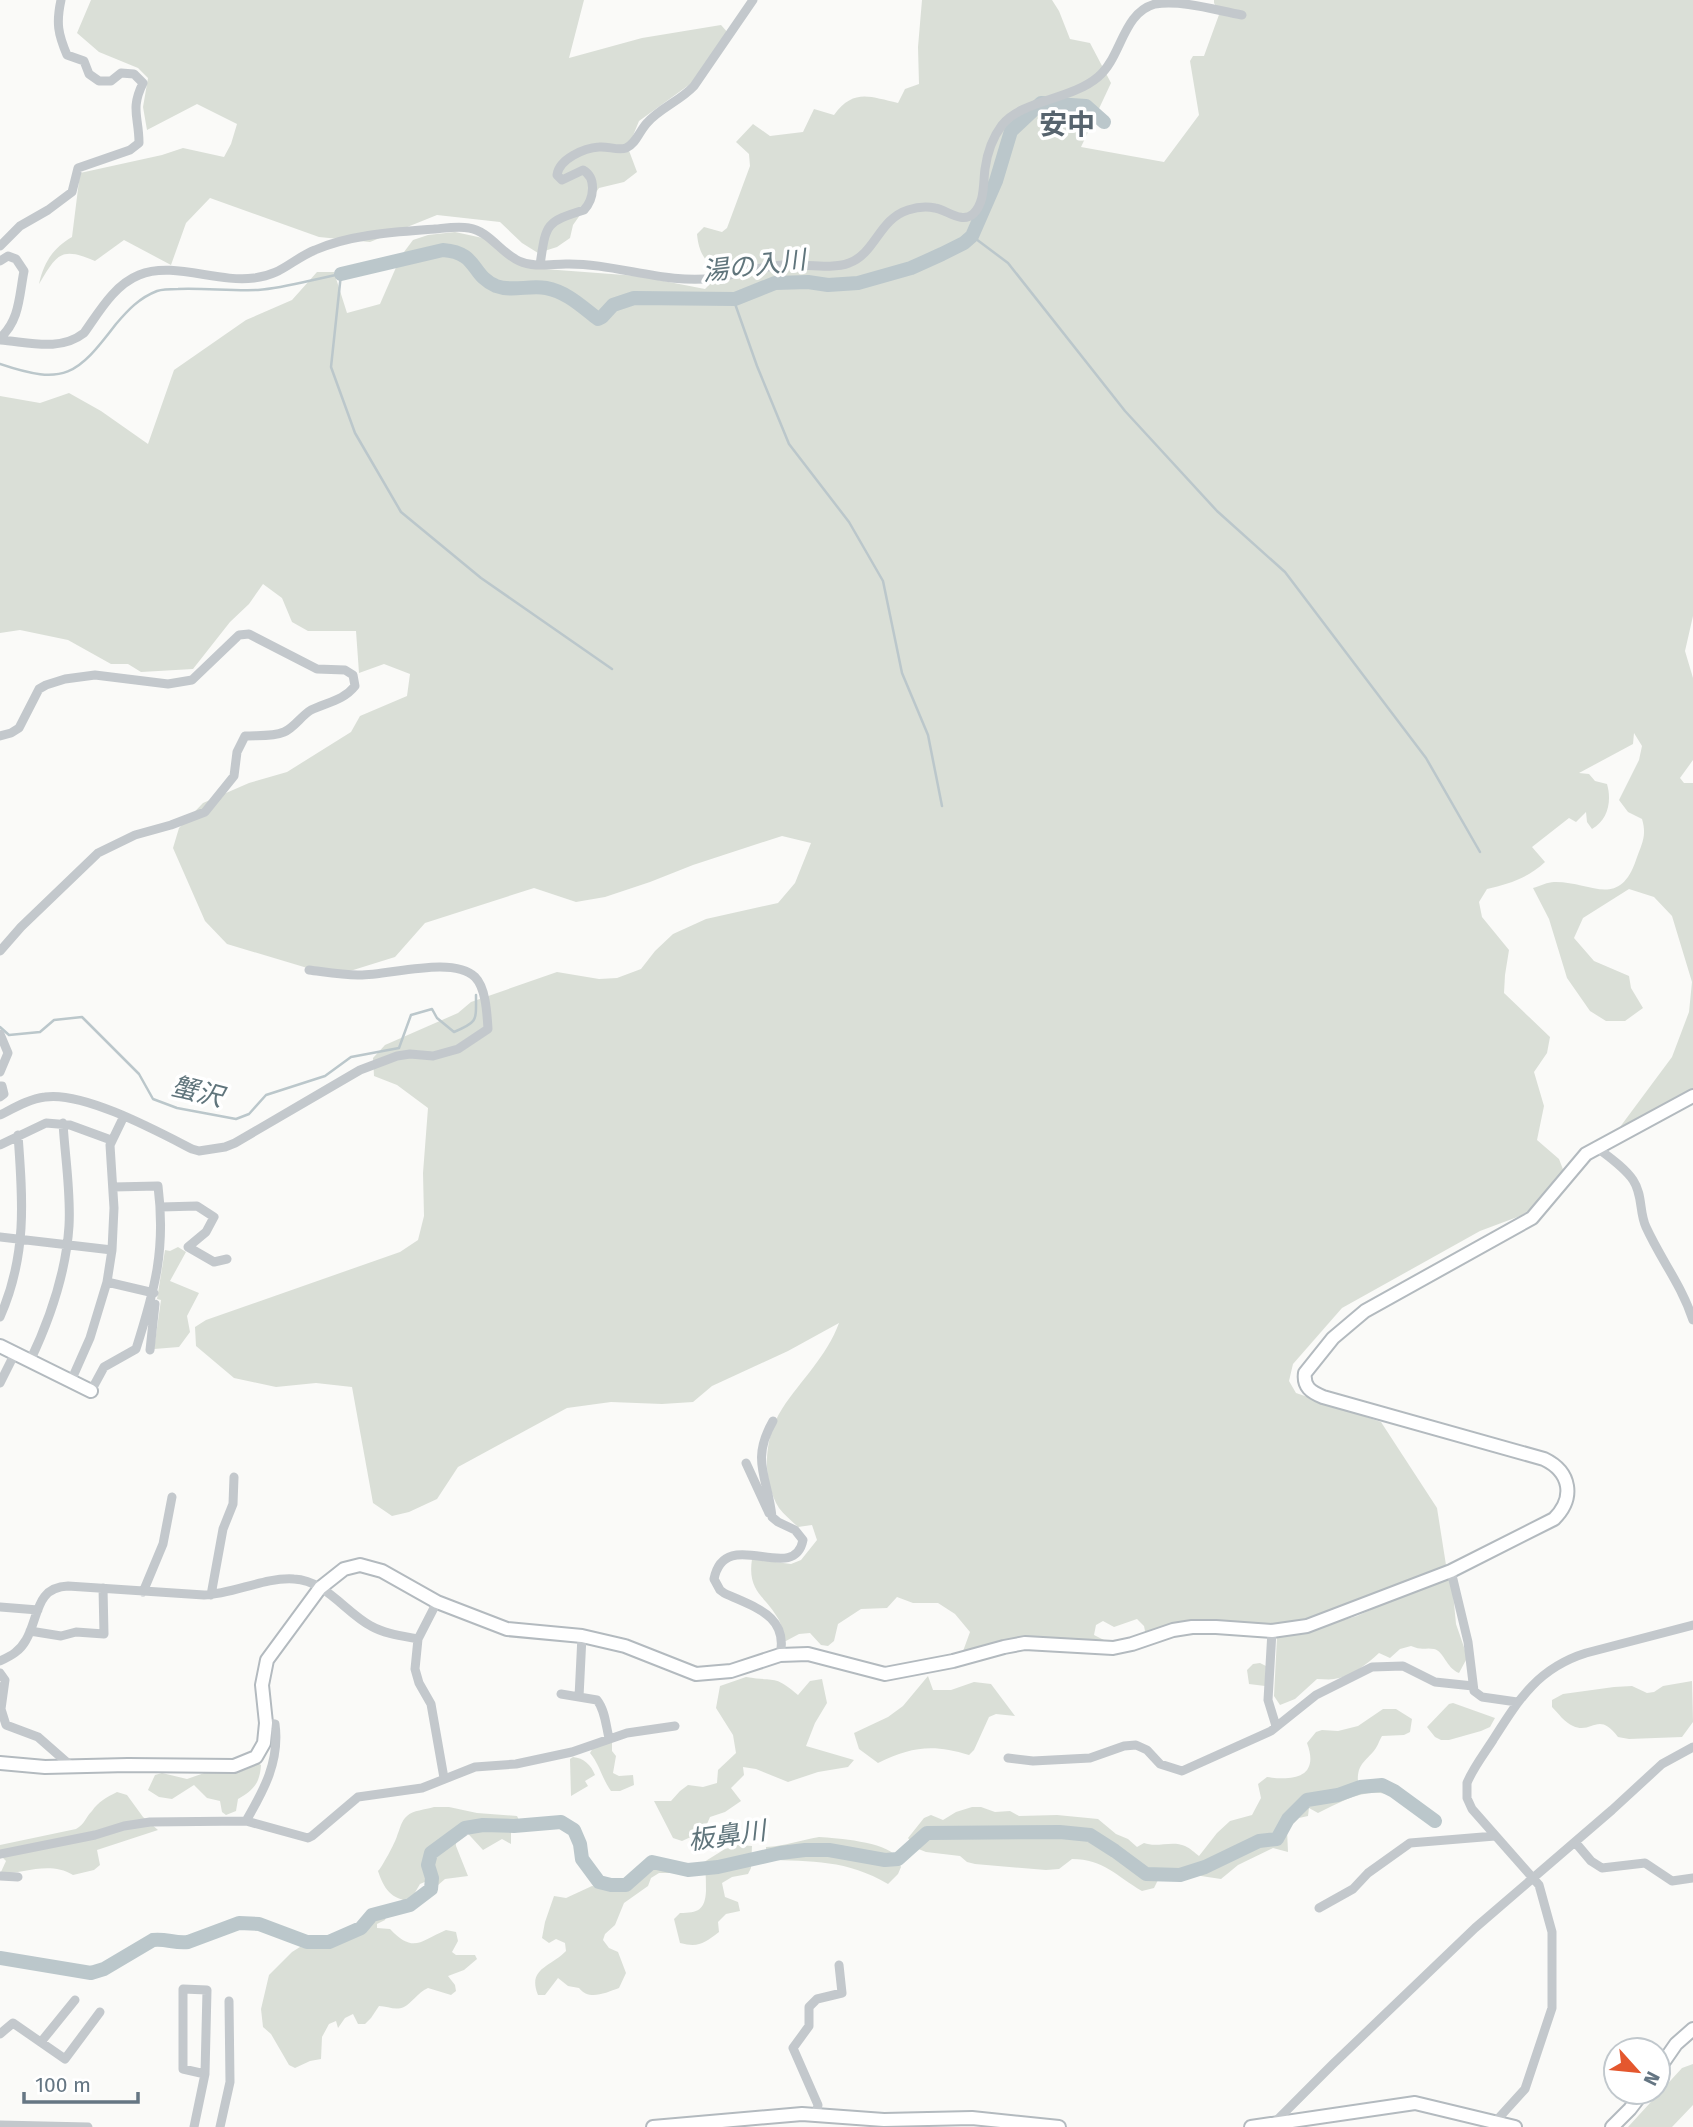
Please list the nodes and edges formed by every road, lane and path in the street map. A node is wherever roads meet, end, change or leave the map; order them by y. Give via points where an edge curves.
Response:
1 (61, 0) edge
2 (753, 0) edge
3 (1191, 2) edge
4 (1242, 15) dead end
5 (0, 246) edge
6 (0, 261) edge
7 (540, 265) junction
8 (0, 339) edge
9 (0, 736) edge
10 (0, 951) edge
11 (309, 970) dead end
12 (0, 1034) edge
13 (0, 1072) edge
14 (0, 1086) edge
15 (1693, 1096) edge
16 (0, 1097) edge
17 (0, 1115) edge
18 (124, 1116) junction
19 (63, 1124) junction
20 (18, 1135) junction
21 (111, 1140) junction
22 (0, 1145) edge
23 (1596, 1147) junction
24 (113, 1187) junction
25 (161, 1207) junction
26 (0, 1237) edge
27 (21, 1240) junction
28 (67, 1245) junction
29 (112, 1250) junction
30 (227, 1259) dead end
31 (107, 1282) junction
32 (152, 1298) junction
33 (0, 1317) edge
34 (1693, 1320) edge
35 (0, 1346) edge
36 (150, 1350) dead end
37 (15, 1353) junction
38 (30, 1361) junction
39 (71, 1381) junction
40 (0, 1383) edge
41 (91, 1391) joint
42 (773, 1421) dead end
43 (746, 1463) dead end
44 (234, 1477) dead end
45 (172, 1497) dead end
46 (772, 1517) junction
47 (1451, 1571) junction
48 (103, 1588) junction
49 (320, 1588) junction
50 (143, 1592) junction
51 (211, 1595) junction
52 (437, 1602) junction
53 (0, 1606) edge
54 (38, 1610) junction
55 (1693, 1625) edge
56 (30, 1631) junction
57 (1272, 1631) junction
58 (582, 1636) junction
59 (418, 1639) junction
60 (780, 1655) junction
61 (0, 1661) edge
62 (0, 1672) edge
63 (1473, 1686) junction
64 (561, 1694) dead end
65 (579, 1697) junction
66 (1517, 1702) junction
67 (265, 1723) junction
68 (675, 1726) dead end
69 (1276, 1726) junction
70 (609, 1738) junction
71 (1693, 1747) edge
72 (1009, 1758) dead end
73 (0, 1763) edge
74 (71, 1766) junction
75 (444, 1778) junction
76 (246, 1821) junction
77 (1495, 1836) junction
78 (1575, 1842) junction
79 (0, 1854) edge
80 (0, 1876) edge
81 (18, 1877) dead end
82 (1531, 1878) junction
83 (1693, 1878) edge
84 (1319, 1908) dead end
85 (839, 1965) dead end
86 (75, 2000) dead end
87 (229, 2001) dead end
88 (100, 2012) dead end
89 (1693, 2029) edge
90 (0, 2034) edge
91 (41, 2042) junction
92 (1672, 2049) edge
93 (205, 2074) junction
94 (1632, 2106) edge
95 (816, 2114) junction
96 (1496, 2121) junction
97 (940, 2123) edge
98 (0, 2125) edge
99 (1269, 2126) edge
100 (88, 2127) edge
101 (194, 2127) edge
102 (220, 2127) edge
103 (653, 2127) edge
104 (1059, 2127) edge
105 (1251, 2127) edge
106 (1515, 2127) edge
107 (1612, 2127) edge

1 - 5 street via 57,18 66,55 84,61 89,74 99,80 111,80 121,73 134,74 143,83 135,98 139,143 78,168 72,192 20,226
2 - 7 street via 694,86 649,121 631,146 590,148 559,167 557,175 562,180 587,172 592,179 590,202 584,210 551,225
3 - 4 street
3 - 7 street via 1147,7 1130,23 1114,59 1100,76 1023,110 1002,125 988,153 981,201 967,218 925,207 901,212 884,226 865,253 846,265 786,264 706,279 570,263
6 - 8 street via 8,256 16,259 24,271 17,313
7 - 8 street via 518,261 487,236 464,227 363,237 311,251 278,272 252,279 148,272 121,286 77,339 60,345
9 - 10 street via 19,728 39,689 46,685 95,676 169,684 192,680 239,635 249,634 317,669 345,670 353,675 355,686 340,699 309,711 286,731 245,736 234,776 205,812 135,835 98,853
11 - 18 street via 358,975 464,970 481,988 488,1029 458,1049 433,1056 397,1056 360,1070 225,1147 199,1151
12 - 13 street via 8,1053
14 - 16 street via 4,1094
15 - 23 street
17 - 18 street via 31,1100 56,1096
18 - 21 street
19 - 20 street via 46,1123
19 - 21 street
19 - 28 street
20 - 22 street
20 - 27 street
21 - 24 street
23 - 34 street via 1635,1183 1644,1225 1685,1296
23 - 47 street via 1577,1163 1532,1219 1365,1311 1333,1338 1305,1373 1307,1388 1323,1397 1544,1459 1563,1473 1566,1502 1554,1519
24 - 25 street via 158,1186
24 - 29 street
25 - 30 street via 197,1206 214,1217 206,1232 188,1247 214,1262
25 - 32 street
26 - 27 street
27 - 28 street
27 - 33 street
28 - 29 street
28 - 38 street via 54,1301
29 - 31 street
31 - 32 street
31 - 39 street
32 - 36 street
32 - 41 street via 136,1349 104,1367
35 - 37 street
37 - 38 street
37 - 40 street
38 - 39 street
39 - 41 street
42 - 46 street via 763,1440 761,1458
43 - 46 street
44 - 51 street via 233,1504 223,1529
45 - 50 street via 163,1544
46 - 60 street via 799,1534 803,1540 797,1554 788,1559 746,1554 728,1557 714,1578 724,1593 771,1616 781,1633
47 - 57 street via 1307,1626
47 - 63 street
48 - 50 street
48 - 54 street via 54,1587
48 - 56 street via 104,1634 61,1636
49 - 51 street via 295,1579
49 - 52 street via 344,1569 360,1565 382,1571
49 - 59 street via 369,1626
49 - 67 street via 267,1660 262,1685
50 - 51 street
52 - 58 street via 507,1629
52 - 59 street
53 - 54 street
54 - 56 street
55 - 66 street via 1572,1657 1547,1671
56 - 61 street via 17,1651
57 - 60 street via 1192,1627 1113,1648 1025,1643 885,1674 808,1654
57 - 69 street via 1268,1700
58 - 60 street via 625,1646 696,1674 731,1671
58 - 65 street
59 - 75 street via 415,1669 431,1704
62 - 74 street via 5,1681 1,1709 6,1725 38,1737
63 - 66 street via 1482,1698
63 - 69 street via 1434,1682 1403,1667 1377,1666 1316,1695
64 - 65 street
65 - 70 street via 601,1704
66 - 77 street via 1466,1788 1472,1809
67 - 74 street via 264,1743 256,1757 234,1766
67 - 76 street via 275,1724 275,1755
68 - 70 street
69 - 72 street via 1182,1771 1160,1764 1136,1745 1090,1758
70 - 75 street via 572,1752 475,1767
71 - 78 street via 1662,1763
73 - 74 street
75 - 76 street via 422,1788 358,1797 307,1838
76 - 79 street via 150,1822
77 - 82 street
77 - 84 street via 1410,1843 1353,1889
78 - 82 street
78 - 83 street via 1602,1868 1645,1863 1672,1881
80 - 81 street
82 - 96 street via 1539,1885 1550,1919 1553,2002 1525,2089
82 - 99 street
85 - 95 street via 842,1993 817,1999 809,2007 809,2026 793,2048 818,2105
86 - 91 street
87 - 102 street via 230,2082
88 - 91 street via 65,2059
89 - 92 street
90 - 91 street via 13,2023
93 - 93 street via 207,1990 183,1989 183,2069
93 - 101 street
94 - 107 street
95 - 97 street
95 - 103 street
96 - 99 street via 1415,2104
96 - 106 street
97 - 104 street via 972,2118
98 - 100 street
99 - 105 street

